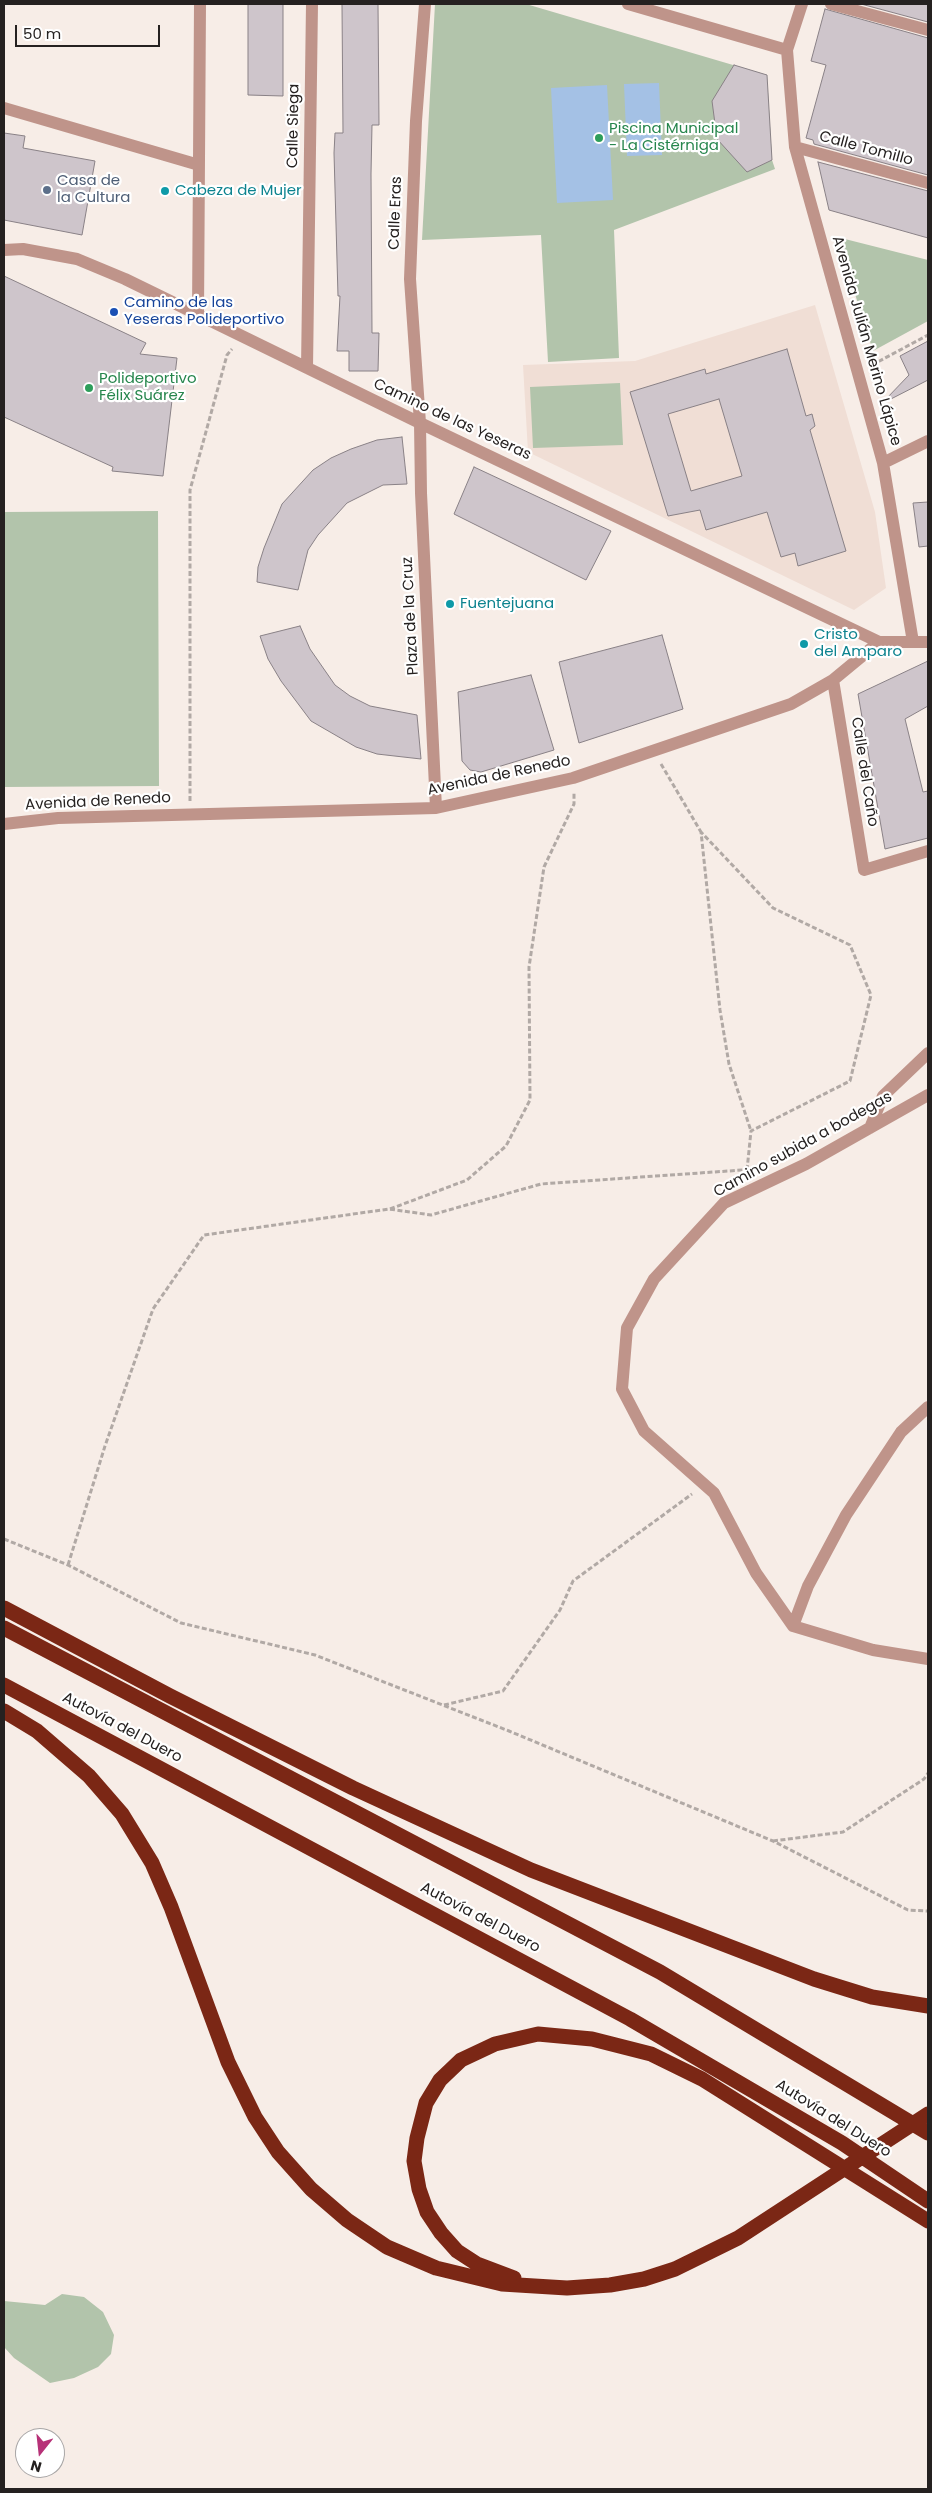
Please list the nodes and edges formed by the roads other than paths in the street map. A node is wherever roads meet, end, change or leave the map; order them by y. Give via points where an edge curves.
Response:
1 (200, 4) edge
2 (312, 4) edge
3 (425, 4) edge
4 (628, 4) edge
5 (802, 4) edge
6 (831, 4) edge
7 (928, 30) edge
8 (787, 50) junction
9 (4, 108) edge
10 (795, 147) junction
11 (199, 166) junction
12 (928, 183) edge
13 (4, 250) edge
14 (198, 315) junction
15 (307, 368) junction
16 (420, 423) junction
17 (928, 441) edge
18 (883, 463) junction
19 (879, 642) junction
20 (913, 642) junction
21 (928, 642) edge
22 (833, 680) junction
23 (436, 808) junction
24 (4, 824) edge
25 (928, 851) edge
26 (928, 1053) edge
27 (928, 1095) edge
28 (870, 1128) junction
29 (928, 1407) edge
30 (4, 1608) edge
31 (793, 1626) junction
32 (4, 1628) edge
33 (928, 1659) edge
34 (4, 1685) edge
35 (4, 1711) edge
36 (928, 2006) edge
37 (928, 2114) edge
38 (928, 2133) edge
39 (928, 2201) edge
40 (928, 2221) edge
41 (539, 2286) junction

1 - 11 street
2 - 15 street, Calle Siega
3 - 16 street, Calle Eras via 416,121 410,279
4 - 8 street
5 - 8 street
6 - 7 street
8 - 10 street, Avenida Julián Merino Lápice
9 - 11 street
10 - 12 street, Calle Tomillo
10 - 18 street, Avenida Julián Merino Lápice
11 - 14 street
13 - 14 street, Camino de las Yeseras via 77,259
14 - 15 street, Camino de las Yeseras
15 - 16 street, Camino de las Yeseras
16 - 19 street, Camino de las Yeseras
16 - 23 street, Plaza de la Cruz
17 - 18 street
18 - 20 street, Avenida Julián Merino Lápice
19 - 20 street
19 - 22 street, Avenida de Renedo
20 - 21 street
22 - 23 street, Avenida de Renedo via 791,704 573,778
22 - 25 street, Calle del Caño via 864,870
23 - 24 street, Avenida de Renedo via 58,818
26 - 28 street via 883,1096
27 - 28 street, Camino subida a bodegas
28 - 31 street, Camino subida a bodegas via 806,1164 724,1203 654,1279 627,1328 622,1389 644,1431 714,1493 756,1573
29 - 31 street via 901,1432 846,1515 808,1586
30 - 36 highway via 353,1788 531,1870 814,1979 872,1997
31 - 33 street via 873,1650
32 - 38 highway via 660,1972
34 - 39 highway, Autovía del Duero via 630,2019 842,2143
35 - 41 highway via 37,1731 89,1776 122,1814 152,1863 228,2062 255,2117 278,2152 311,2189 387,2247 436,2268 502,2284
37 - 41 highway via 760,2224 704,2256 651,2276 610,2285
40 - 41 highway via 702,2079 651,2054 592,2039 538,2034 494,2044 460,2060 440,2080 426,2103 416,2138 414,2161 427,2212 457,2251 499,2274

